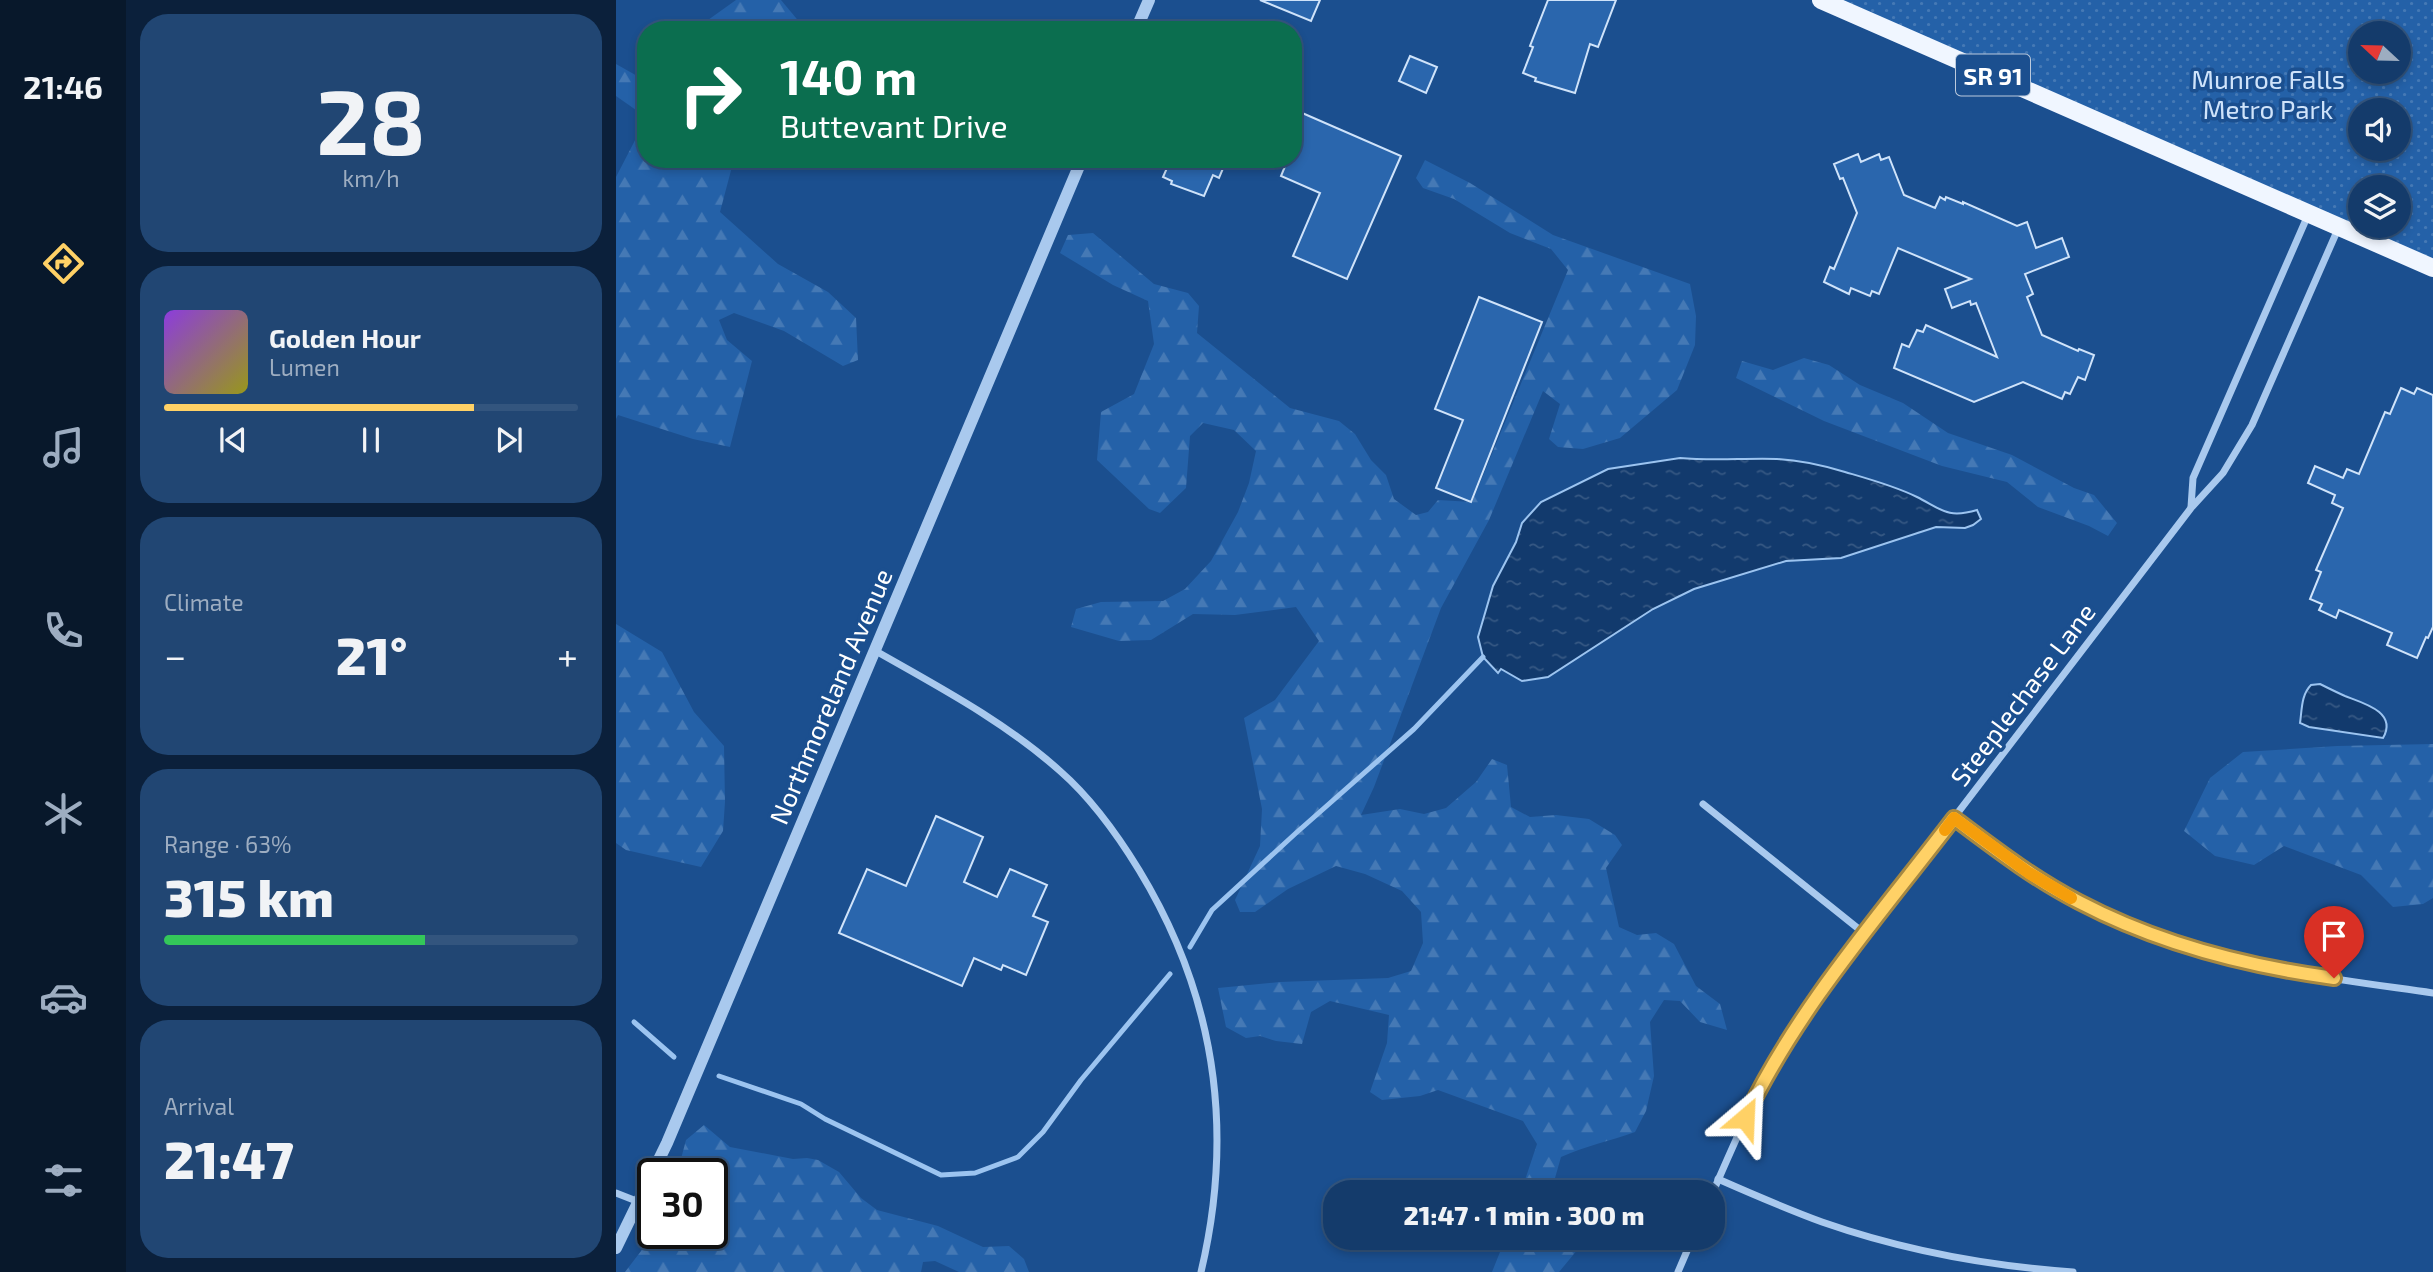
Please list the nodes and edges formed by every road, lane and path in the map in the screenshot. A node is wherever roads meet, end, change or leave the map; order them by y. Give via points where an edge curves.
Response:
1 (1149, 0) edge
2 (1821, 0) edge
3 (1140, 21) edge
4 (1078, 168) edge
5 (2308, 215) junction
6 (2338, 228) junction
7 (2433, 268) edge
8 (2191, 508) junction
9 (874, 650) junction
10 (1703, 804) dead end
11 (1954, 818) junction
12 (1865, 934) junction
13 (2433, 993) edge
14 (660, 1158) edge
15 (1718, 1179) joint
16 (616, 1193) edge
17 (637, 1201) edge
18 (637, 1206) edge
19 (616, 1248) edge
20 (1687, 1250) edge
21 (1201, 1272) edge
22 (1678, 1272) edge
23 (2073, 1272) edge

1 - 3 street
2 - 5 main road, SR 91
4 - 9 street, Northmoreland Avenue
5 - 6 main road, SR 91
5 - 8 street via 2193,478
6 - 7 main road, SR 91
6 - 8 street, Steeplechase Lane via 2252,425 2223,472
8 - 11 street, Steeplechase Lane
9 - 14 street, Northmoreland Avenue
9 - 21 street via 1007,727 1063,773 1118,835 1163,909 1195,992 1215,1077 1212,1212
10 - 12 street
11 - 12 street, Steeplechase Lane
11 - 13 street via 2029,873 2139,930 2217,956 2285,971
12 - 15 street, Steeplechase Lane via 1796,1025 1756,1095
15 - 23 street via 1823,1222 1890,1242 2000,1264
16 - 17 street
18 - 19 street, Northmoreland Avenue
20 - 22 street

